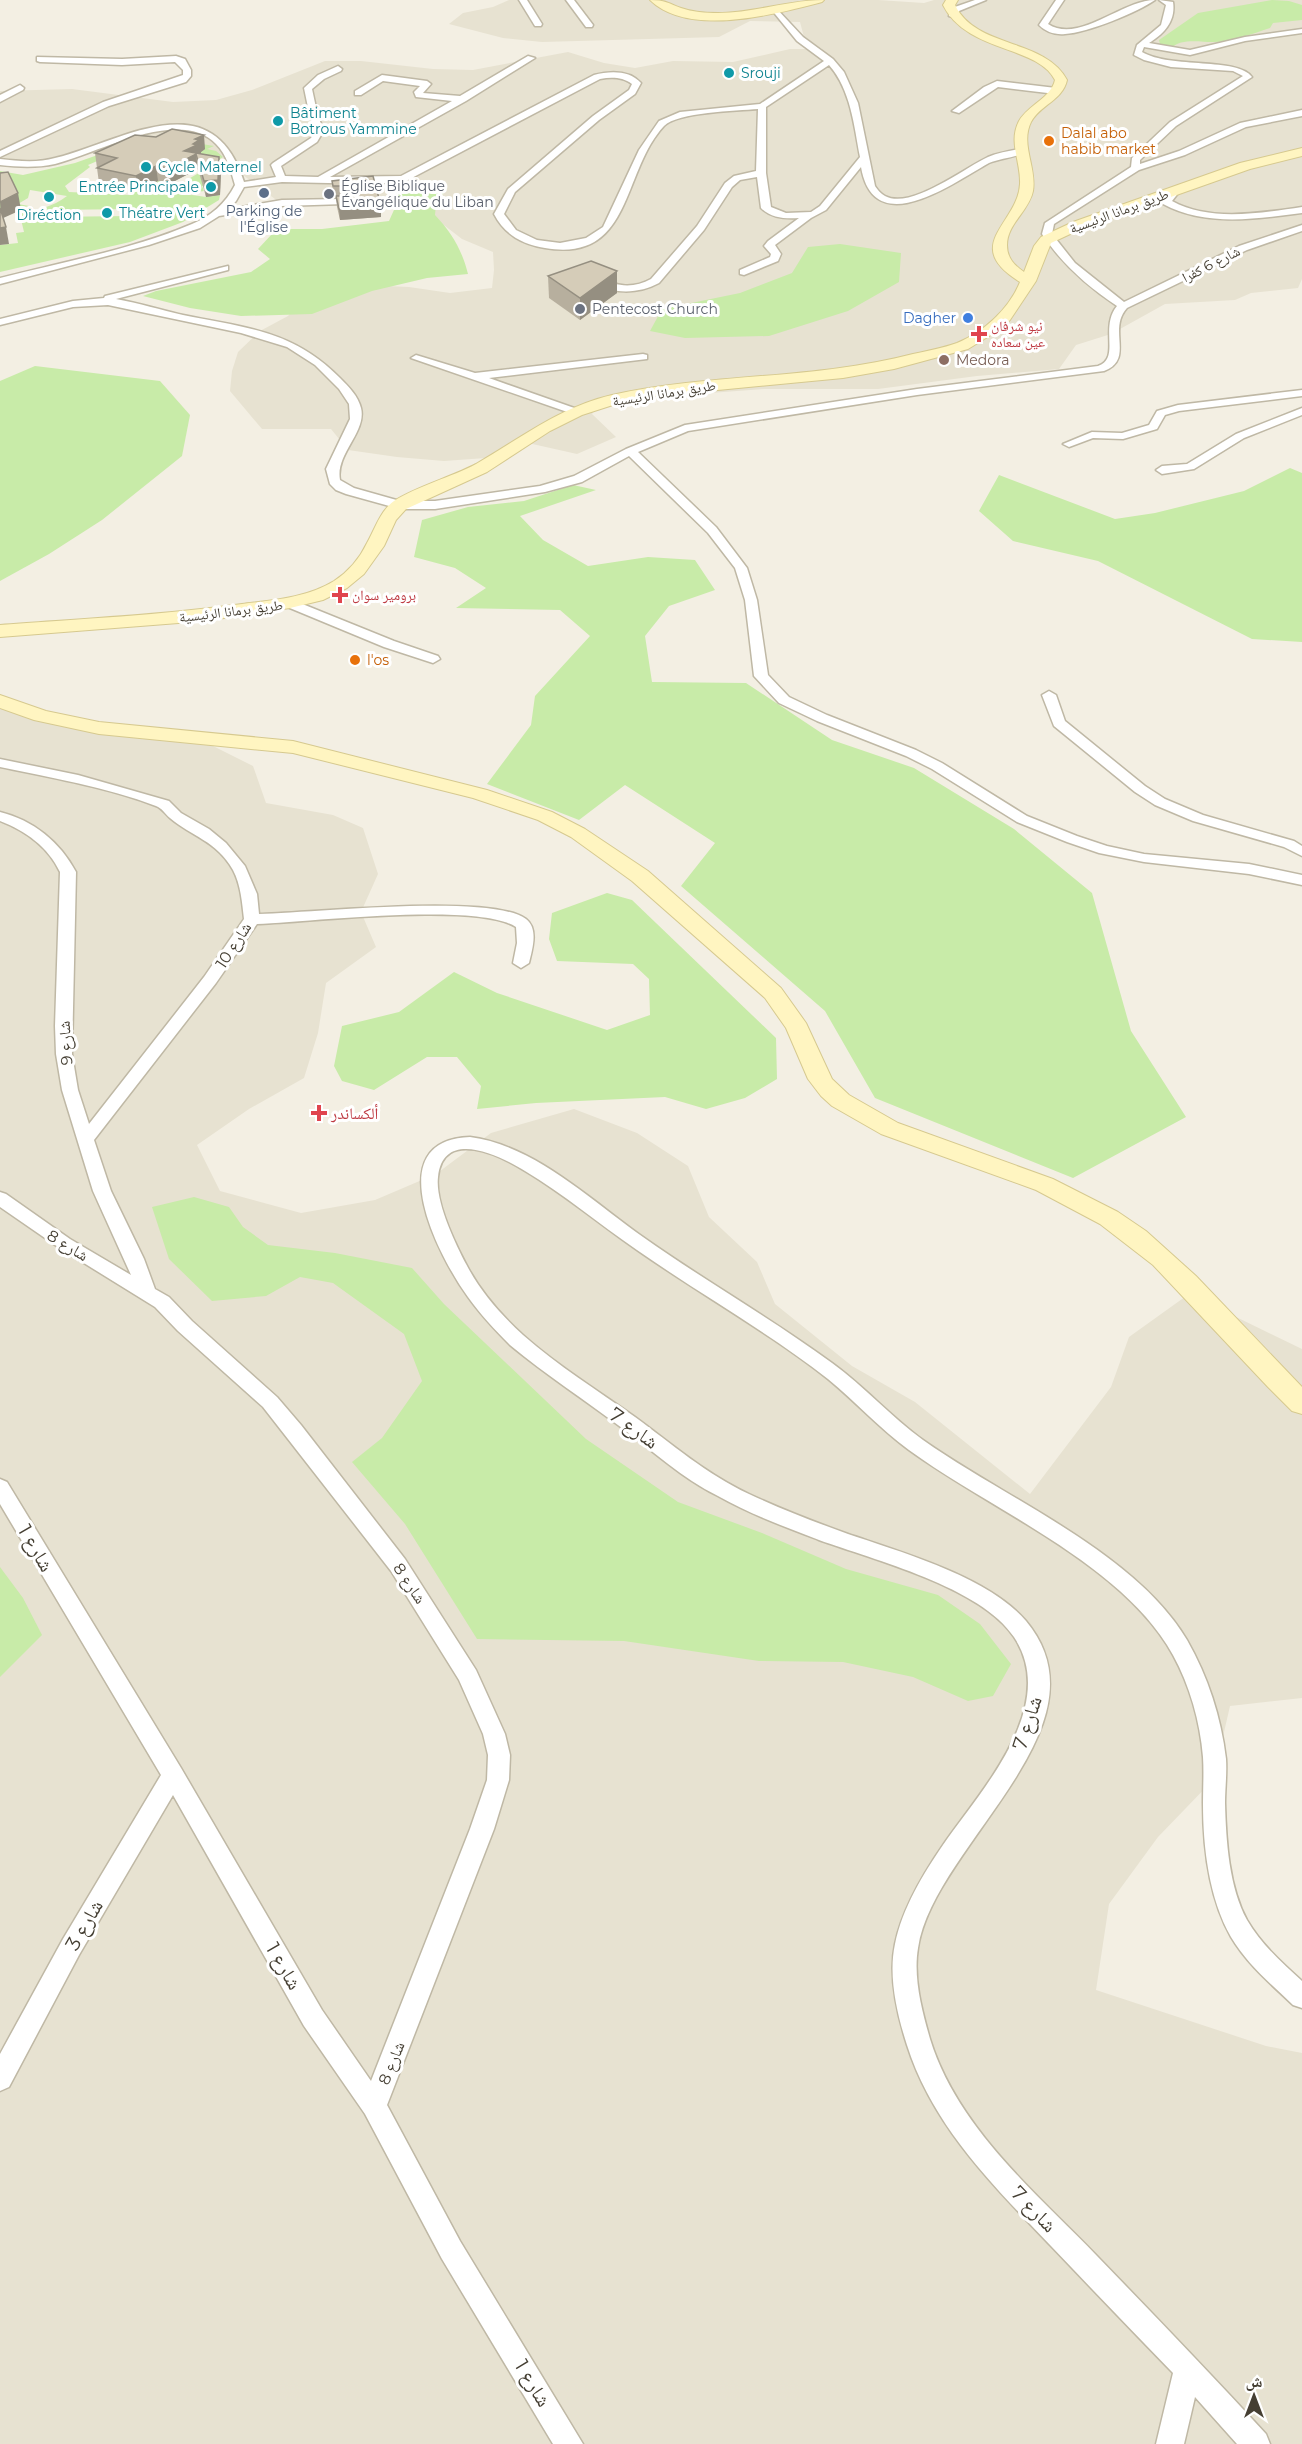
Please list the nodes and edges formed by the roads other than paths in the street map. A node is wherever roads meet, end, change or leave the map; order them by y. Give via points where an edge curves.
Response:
1 (523, 0) edge
2 (570, 0) edge
3 (656, 0) edge
4 (818, 0) edge
5 (952, 0) edge
6 (982, 0) edge
7 (1060, 0) edge
8 (1151, 0) edge
9 (1163, 0) edge
10 (776, 9) junction
11 (953, 16) junction
12 (538, 24) dead end
13 (589, 25) dead end
14 (1302, 32) edge
15 (1145, 45) junction
16 (531, 58) dead end
17 (40, 59) dead end
18 (830, 61) junction
19 (338, 69) dead end
20 (20, 88) dead end
21 (1056, 91) junction
22 (358, 93) dead end
23 (0, 99) edge
24 (463, 99) junction
25 (762, 106) junction
26 (956, 111) dead end
27 (1302, 113) edge
28 (1302, 152) edge
29 (1020, 153) junction
30 (0, 154) edge
31 (863, 159) junction
32 (0, 162) edge
33 (1136, 168) junction
34 (761, 173) junction
35 (322, 178) junction
36 (282, 179) junction
37 (240, 185) junction
38 (1173, 192) junction
39 (342, 202) edge
40 (1302, 210) edge
41 (219, 213) junction
42 (807, 217) junction
43 (1302, 228) edge
44 (1050, 237) junction
45 (224, 268) dead end
46 (744, 272) dead end
47 (594, 275) edge
48 (0, 281) edge
49 (1029, 281) junction
50 (101, 301) junction
51 (1123, 306) junction
52 (0, 322) edge
53 (643, 357) dead end
54 (416, 358) dead end
55 (474, 376) junction
56 (1302, 393) edge
57 (1302, 411) edge
58 (576, 412) junction
59 (1069, 444) dead end
60 (630, 451) junction
61 (1162, 470) dead end
62 (400, 506) junction
63 (290, 603) junction
64 (0, 631) edge
65 (21, 631) junction
66 (0, 636) edge
67 (434, 659) dead end
68 (1049, 695) dead end
69 (0, 701) edge
70 (0, 763) edge
71 (0, 816) edge
72 (1302, 852) edge
73 (1302, 880) edge
74 (252, 919) junction
75 (521, 963) dead end
76 (85, 1140) junction
77 (0, 1198) edge
78 (146, 1291) junction
79 (1302, 1404) edge
80 (0, 1487) edge
81 (173, 1775) junction
82 (1302, 1997) edge
83 (0, 2079) edge
84 (374, 2106) junction
85 (1188, 2369) junction
86 (569, 2444) edge
87 (1170, 2444) edge
88 (1256, 2444) edge

1 - 12 street
2 - 13 street
3 - 10 main road via 678,11 700,15
4 - 10 main road
5 - 11 main road via 948,8
6 - 11 street via 955,10
7 - 8 street via 1043,25 1049,30 1086,28
9 - 15 street via 1170,4 1166,26
10 - 18 street via 801,39
11 - 21 main road via 1000,45 1052,65 1061,79
14 - 15 street via 1245,39 1190,53
15 - 33 street via 1137,53 1146,58 1233,69 1248,77 1161,134 1137,157
16 - 24 street
17 - 30 street via 176,59 182,61 187,76 106,104
18 - 25 street
18 - 31 street via 850,90
19 - 36 street via 308,88 320,130 314,140 276,165
20 - 23 street
21 - 26 street via 997,84
21 - 29 main road via 1026,120
22 - 24 street via 377,79 386,78 427,84 419,95
24 - 35 street
25 - 34 street
25 - 35 street via 667,118 644,150 607,228 593,239 571,245 529,240 507,228 499,214 511,191 632,92 637,83 626,76 597,77 403,179
27 - 33 street via 1243,125 1182,153
28 - 38 main road, طريق برمانا الرئيسية via 1262,161
29 - 31 street via 998,156 920,198 904,201 885,199 873,192
29 - 49 main road via 1026,193 1000,244 1005,262
31 - 42 street via 824,208
32 - 37 street via 53,162 143,132 185,128 214,137 228,153
33 - 44 street via 1054,219 1047,230
34 - 42 street via 768,211
34 - 47 street via 728,184 701,228 655,281 620,289 604,284
35 - 36 street
36 - 37 street
37 - 41 street
38 - 40 street via 1166,202 1187,214
38 - 44 main road, طريق برمانا الرئيسية
39 - 41 street via 282,203
41 - 48 street via 174,234
42 - 46 street via 771,243 774,259
43 - 51 street, شارع 6 كفرا via 1243,248
44 - 49 main road, طريق برمانا الرئيسية via 1041,246
44 - 51 street via 1075,271
45 - 50 street
49 - 58 main road, طريق برمانا الرئيسية via 1014,306 994,327 963,346 942,353 843,373 656,391
50 - 52 street via 70,304
50 - 62 street via 236,327 306,353 346,390 357,411 332,469 334,481 350,491
51 - 60 street via 1114,318 1112,337 1116,354 1108,366 1100,369 685,428
53 - 55 street
54 - 55 street
55 - 58 street
56 - 59 street via 1178,408 1161,413 1154,427 1123,436 1092,435
57 - 61 street via 1240,436 1190,467
58 - 62 main road, طريق برمانا الرئيسية via 481,468
60 - 62 street via 578,479 541,489 435,506
60 - 73 street via 712,530 741,568 751,600 761,676 784,700 911,753 1022,819 1072,839 1144,858 1249,869
62 - 63 main road, طريق برمانا الرئيسية via 388,518 358,570 317,596
63 - 65 main road, طريق برمانا الرئيسية via 204,615
63 - 67 street
64 - 65 main road, طريق برمانا الرئيسية
65 - 66 main road, طريق برمانا الرئيسية
68 - 72 street via 1059,723 1160,802 1198,818 1289,844
69 - 79 main road via 76,724 293,747 480,794 545,816 578,833 640,876 773,993 790,1014 827,1088 841,1101 892,1131 1083,1201 1166,1262
70 - 74 street, شارع 10 via 73,778 164,804 221,846 240,869
71 - 76 street, شارع 9 via 44,839 64,861 68,872 64,1054
74 - 75 street via 445,911 502,914 522,924 525,931
74 - 76 street, شارع 10 via 210,980
76 - 78 street, شارع 9 via 102,1191
77 - 78 street, شارع 8 via 63,1243
78 - 84 street, شارع 8 via 270,1402 300,1437 398,1565 446,1637 494,1734 499,1755 498,1780
80 - 81 street, شارع 1
81 - 83 street, شارع 3 via 70,1947
81 - 84 street, شارع 1 via 313,2018
82 - 85 street, شارع 7 via 1247,1941 1233,1917 1217,1839 1215,1762 1207,1714 1182,1650 1151,1606 1096,1560 914,1444 831,1371 538,1171 483,1143 462,1143 436,1155 428,1175 431,1198 447,1245 507,1333 558,1376 629,1423 688,1469 753,1506 927,1570 973,1592 1022,1630 1035,1653 1040,1681 1035,1711 1009,1773 945,1860 905,1948 907,1988 916,2030 921,2051 948,2109 979,2151
84 - 86 street, شارع 1 via 451,2250
85 - 87 street
85 - 88 street

